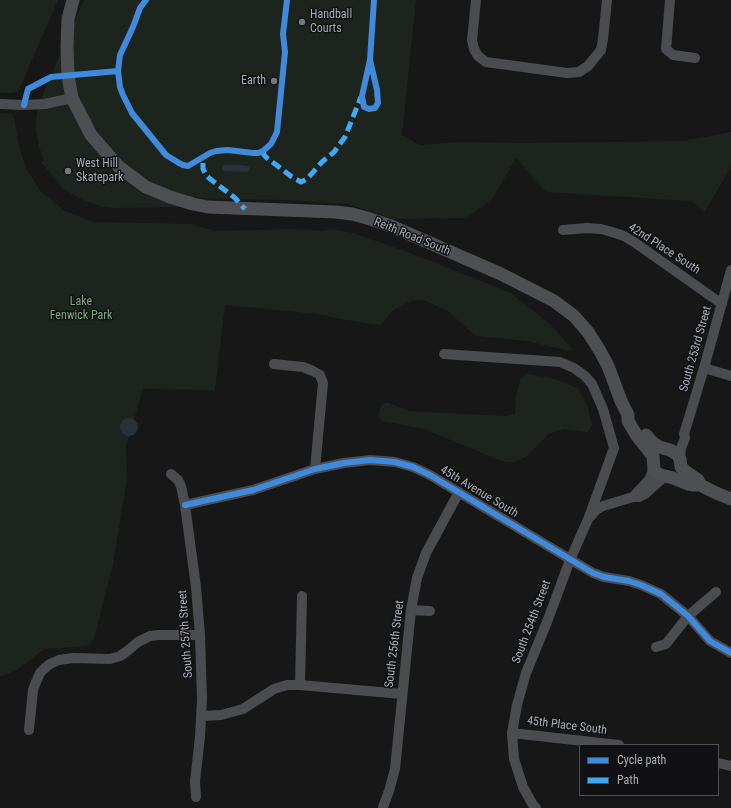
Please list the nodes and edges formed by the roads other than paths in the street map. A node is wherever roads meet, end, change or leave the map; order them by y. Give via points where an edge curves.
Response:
1 (73, 0) edge
2 (476, 0) edge
3 (607, 0) edge
4 (670, 0) edge
5 (695, 58) dead end
6 (72, 98) junction
7 (0, 104) edge
8 (563, 230) dead end
9 (731, 270) edge
10 (722, 304) junction
11 (444, 354) dead end
12 (274, 364) dead end
13 (704, 368) junction
14 (731, 376) edge
15 (628, 415) junction
16 (684, 434) junction
17 (666, 449) junction
18 (654, 462) junction
19 (681, 463) junction
20 (315, 470) junction
21 (171, 474) dead end
22 (668, 476) junction
23 (700, 485) junction
24 (459, 492) junction
25 (633, 497) junction
26 (731, 499) edge
27 (185, 505) junction
28 (589, 517) junction
29 (570, 560) junction
30 (716, 592) dead end
31 (302, 596) dead end
32 (411, 610) junction
33 (430, 611) dead end
34 (688, 616) junction
35 (200, 635) junction
36 (656, 647) dead end
37 (731, 653) edge
38 (300, 685) junction
39 (402, 694) junction
40 (202, 716) junction
41 (29, 730) dead end
42 (512, 733) junction
43 (610, 744) edge
44 (719, 763) edge
45 (731, 766) edge
46 (196, 797) dead end
47 (383, 808) edge
48 (536, 808) edge

1 - 6 main road, Reith Road South via 68,19 66,47
2 - 3 street via 472,40 478,56 486,62 567,73 579,72 588,66 600,50
4 - 5 street via 666,49 673,55
6 - 7 street via 45,104
6 - 15 main road, Reith Road South via 91,135 119,167 146,187 170,197 208,207 352,214 391,226 501,274 554,301 574,316 588,332 608,366
8 - 10 street, 42nd Place South via 601,229 624,236
9 - 10 street, South 253rd Street
10 - 13 street, South 253rd Street
11 - 28 street, South 254th Street via 560,362 585,376 592,384 603,409 614,448
12 - 20 street via 303,368 320,375 323,388
13 - 14 street
13 - 16 street, South 253rd Street
15 - 17 main road, Reith Road South via 635,418 652,442
15 - 18 main road, Reith Road South via 631,427 650,451
16 - 17 street, South 253rd Street via 672,447
16 - 19 street, South 253rd Street via 680,452
17 - 18 main road via 656,453
17 - 19 main road, Reith Road South via 677,454
18 - 22 main road, Reith Road South via 654,470
18 - 25 street via 649,480
19 - 22 main road via 677,475
19 - 23 main road, Reith Road South via 686,472 698,480
20 - 24 street, 45th Avenue South via 370,460 395,462 413,467
20 - 27 street, 45th Avenue South via 253,490
21 - 27 street, South 257th Street via 178,480
22 - 23 main road via 688,484
22 - 25 street via 645,494
23 - 26 main road
24 - 29 street, 45th Avenue South
24 - 32 street, South 256th Street via 426,553 417,578
25 - 28 street via 604,506
27 - 35 street, South 257th Street
28 - 29 street, South 254th Street
29 - 34 street, 45th Avenue South via 593,573 642,585 661,594
29 - 42 street, South 254th Street via 526,673 516,705
30 - 34 street
31 - 38 street
32 - 33 street
32 - 39 street, South 256th Street
34 - 36 street via 666,644
34 - 37 street, 45th Avenue South via 710,641
35 - 40 street, South 257th Street
35 - 41 street via 159,635 146,638 120,656 110,659 59,660 45,668 36,682
38 - 39 street
38 - 40 street via 274,689 243,709 221,715
39 - 47 street, South 256th Street via 395,769
40 - 46 street, South 257th Street via 195,781
42 - 43 street, 45th Place South
42 - 48 street, South 254th Street via 514,759 523,787
44 - 45 street

